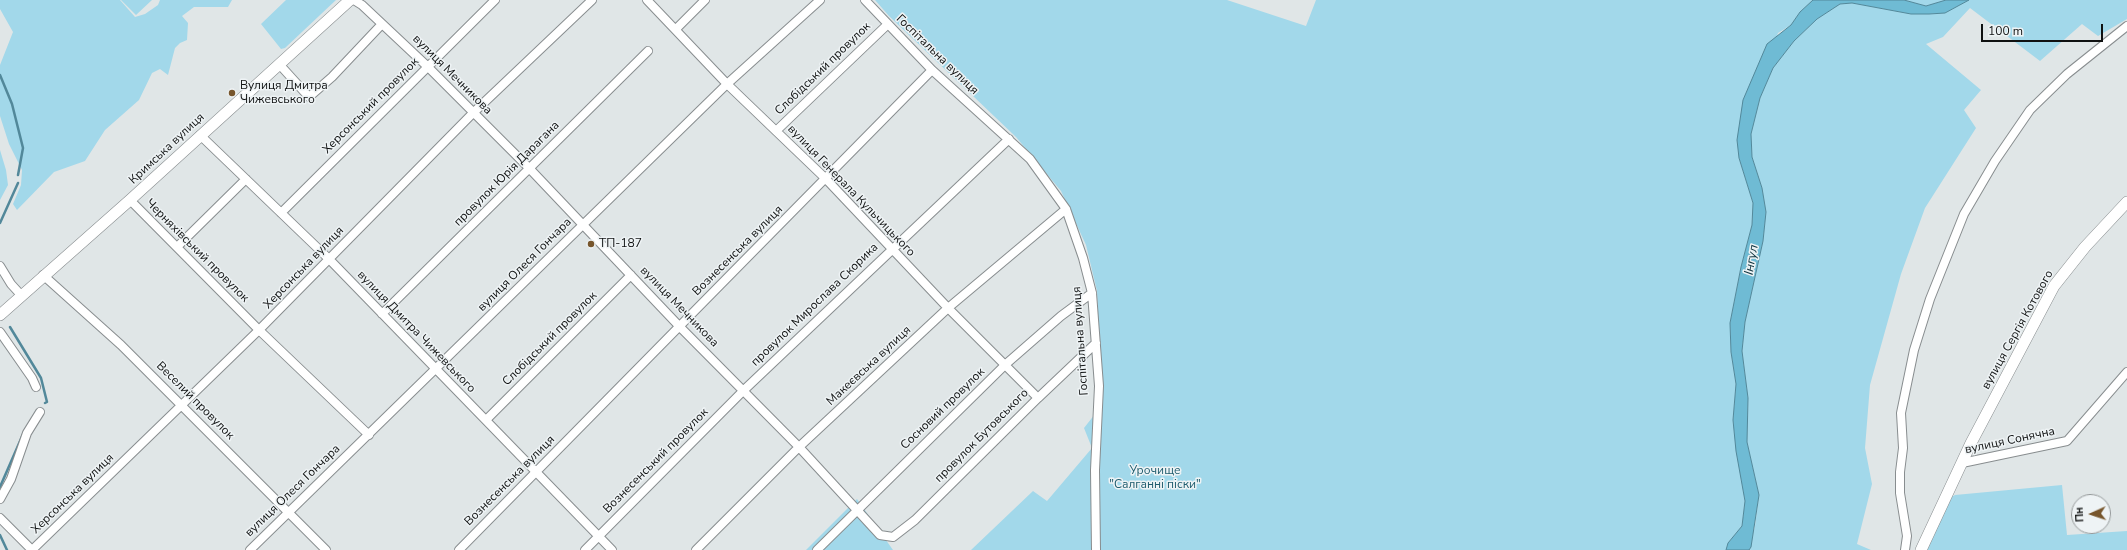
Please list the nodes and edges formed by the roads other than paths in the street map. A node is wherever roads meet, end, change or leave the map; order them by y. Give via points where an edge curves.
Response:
1 (350, 0) edge
2 (354, 0) edge
3 (495, 0) edge
4 (592, 0) edge
5 (648, 0) edge
6 (706, 0) edge
7 (820, 0) edge
8 (865, 0) edge
9 (382, 24) junction
10 (888, 24) junction
11 (2127, 26) edge
12 (676, 29) junction
13 (648, 51) dead end
14 (279, 64) junction
15 (428, 67) junction
16 (932, 70) junction
17 (727, 84) junction
18 (474, 113) junction
19 (776, 131) junction
20 (200, 135) junction
21 (1009, 139) junction
22 (529, 168) junction
23 (246, 179) junction
24 (826, 179) junction
25 (130, 200) junction
26 (2127, 202) edge
27 (1066, 208) junction
28 (280, 212) junction
29 (584, 224) junction
30 (177, 247) junction
31 (891, 249) junction
32 (329, 259) junction
33 (0, 266) edge
34 (43, 275) junction
35 (631, 275) junction
36 (1092, 294) junction
37 (21, 295) junction
38 (948, 308) junction
39 (382, 314) junction
40 (0, 315) edge
41 (680, 327) junction
42 (259, 330) junction
43 (0, 332) edge
44 (1096, 343) junction
45 (1006, 364) junction
46 (435, 370) junction
47 (2126, 375) edge
48 (36, 387) dead end
49 (744, 390) junction
50 (1038, 398) junction
51 (182, 406) junction
52 (40, 412) dead end
53 (486, 420) junction
54 (369, 435) junction
55 (800, 447) junction
56 (1962, 463) junction
57 (535, 473) junction
58 (0, 499) edge
59 (858, 508) junction
60 (289, 513) junction
61 (0, 518) edge
62 (598, 535) junction
63 (880, 535) joint
64 (32, 550) edge
65 (250, 550) edge
66 (326, 550) edge
67 (459, 550) edge
68 (585, 550) edge
69 (612, 550) edge
70 (696, 550) edge
71 (817, 550) edge
72 (1096, 550) edge
73 (1905, 550) edge
74 (1921, 550) edge

1 - 14 street, Кримська вулиця
2 - 9 street, вулиця Мечникова
3 - 15 street, Херсонський провулок
4 - 18 street, Херсонська вулиця
5 - 12 street, вулиця Генерала Кульчицького
6 - 12 street
7 - 17 street, вулиця Олеся Гончара
8 - 10 street, Госпітальна вулиця
9 - 14 street via 332,77 309,97
9 - 15 street, вулиця Мечникова
10 - 16 street, Госпітальна вулиця
10 - 19 street, Слобідський провулок
11 - 73 street via 2067,74 2030,110 1995,161 1964,214 1927,306 1914,350 1901,413 1903,448 1900,492 1907,536
12 - 17 street, вулиця Генерала Кульчицького
13 - 22 street, провулок Юрія Дарагана
14 - 20 street, Кримська вулиця
15 - 18 street, вулиця Мечникова
15 - 28 street, Херсонський провулок
16 - 21 street, Госпітальна вулиця
16 - 24 street, Вознесенська вулиця
17 - 19 street, вулиця Генерала Кульчицького
17 - 29 street, вулиця Олеся Гончара
18 - 22 street, вулиця Мечникова
18 - 32 street, Херсонська вулиця
19 - 24 street, вулиця Генерала Кульчицького
20 - 23 street, вулиця Дмитра Чижевського
20 - 25 street, Кримська вулиця
21 - 27 street, Госпітальна вулиця via 1030,159
21 - 31 street, провулок Мирослава Скорика
22 - 29 street, вулиця Мечникова
22 - 39 street, провулок Юрія Дарагана
23 - 28 street, вулиця Дмитра Чижевського
23 - 30 street
24 - 31 street, вулиця Генерала Кульчицького
24 - 41 street, Вознесенська вулиця
25 - 30 street, Черняхівський провулок
25 - 34 street, Кримська вулиця
26 - 56 street, вулиця Сергія Котового via 2085,247 2054,286
27 - 36 street, Госпітальна вулиця
27 - 38 street, Макеєвська вулиця
28 - 32 street, вулиця Дмитра Чижевського
29 - 35 street, вулиця Мечникова
29 - 46 street, вулиця Олеся Гончара
30 - 42 street, Черняхівський провулок
31 - 38 street, вулиця Генерала Кульчицького
31 - 49 street, провулок Мирослава Скорика
32 - 39 street, вулиця Дмитра Чижевського
32 - 42 street, Херсонська вулиця
33 - 37 street
34 - 37 street, Кримська вулиця
34 - 51 street, Веселий провулок via 121,345
35 - 41 street, вулиця Мечникова
35 - 53 street, Слобідський провулок
36 - 44 street, Госпітальна вулиця
36 - 45 street, Сосновий провулок via 1061,316
37 - 40 street, Кримська вулиця
38 - 45 street, вулиця Генерала Кульчицького
38 - 55 street, Макеєвська вулиця
39 - 46 street, вулиця Дмитра Чижевського
41 - 49 street, вулиця Мечникова
41 - 57 street, Вознесенська вулиця
42 - 51 street, Херсонська вулиця
42 - 54 street, Черняхівський провулок
43 - 48 street
44 - 50 street, провулок Бутовського
44 - 72 street, Госпітальна вулиця via 1099,386 1095,470
45 - 50 street, вулиця Генерала Кульчицького
45 - 59 street, Сосновий провулок
46 - 53 street, вулиця Дмитра Чижевського
46 - 54 street, вулиця Олеся Гончара
47 - 56 street, вулиця Сонячна via 2067,441
49 - 55 street, вулиця Мечникова
49 - 62 street, Вознесенський провулок
50 - 63 street, провулок Бутовського via 915,520 893,537
51 - 60 street, Веселий провулок
51 - 64 street, Херсонська вулиця
52 - 58 street via 27,434 11,479
53 - 57 street, вулиця Дмитра Чижевського
54 - 60 street, вулиця Олеся Гончара
55 - 59 street, вулиця Мечникова
55 - 70 street, Макеєвська вулиця
56 - 74 street, вулиця Сергія Котового
57 - 62 street, вулиця Дмитра Чижевського
57 - 67 street, Вознесенська вулиця
59 - 63 street, вулиця Мечникова
59 - 71 street, Сосновий провулок
60 - 65 street, вулиця Олеся Гончара
60 - 66 street, Веселий провулок
61 - 64 street
62 - 68 street, Вознесенський провулок
62 - 69 street, вулиця Дмитра Чижевського

